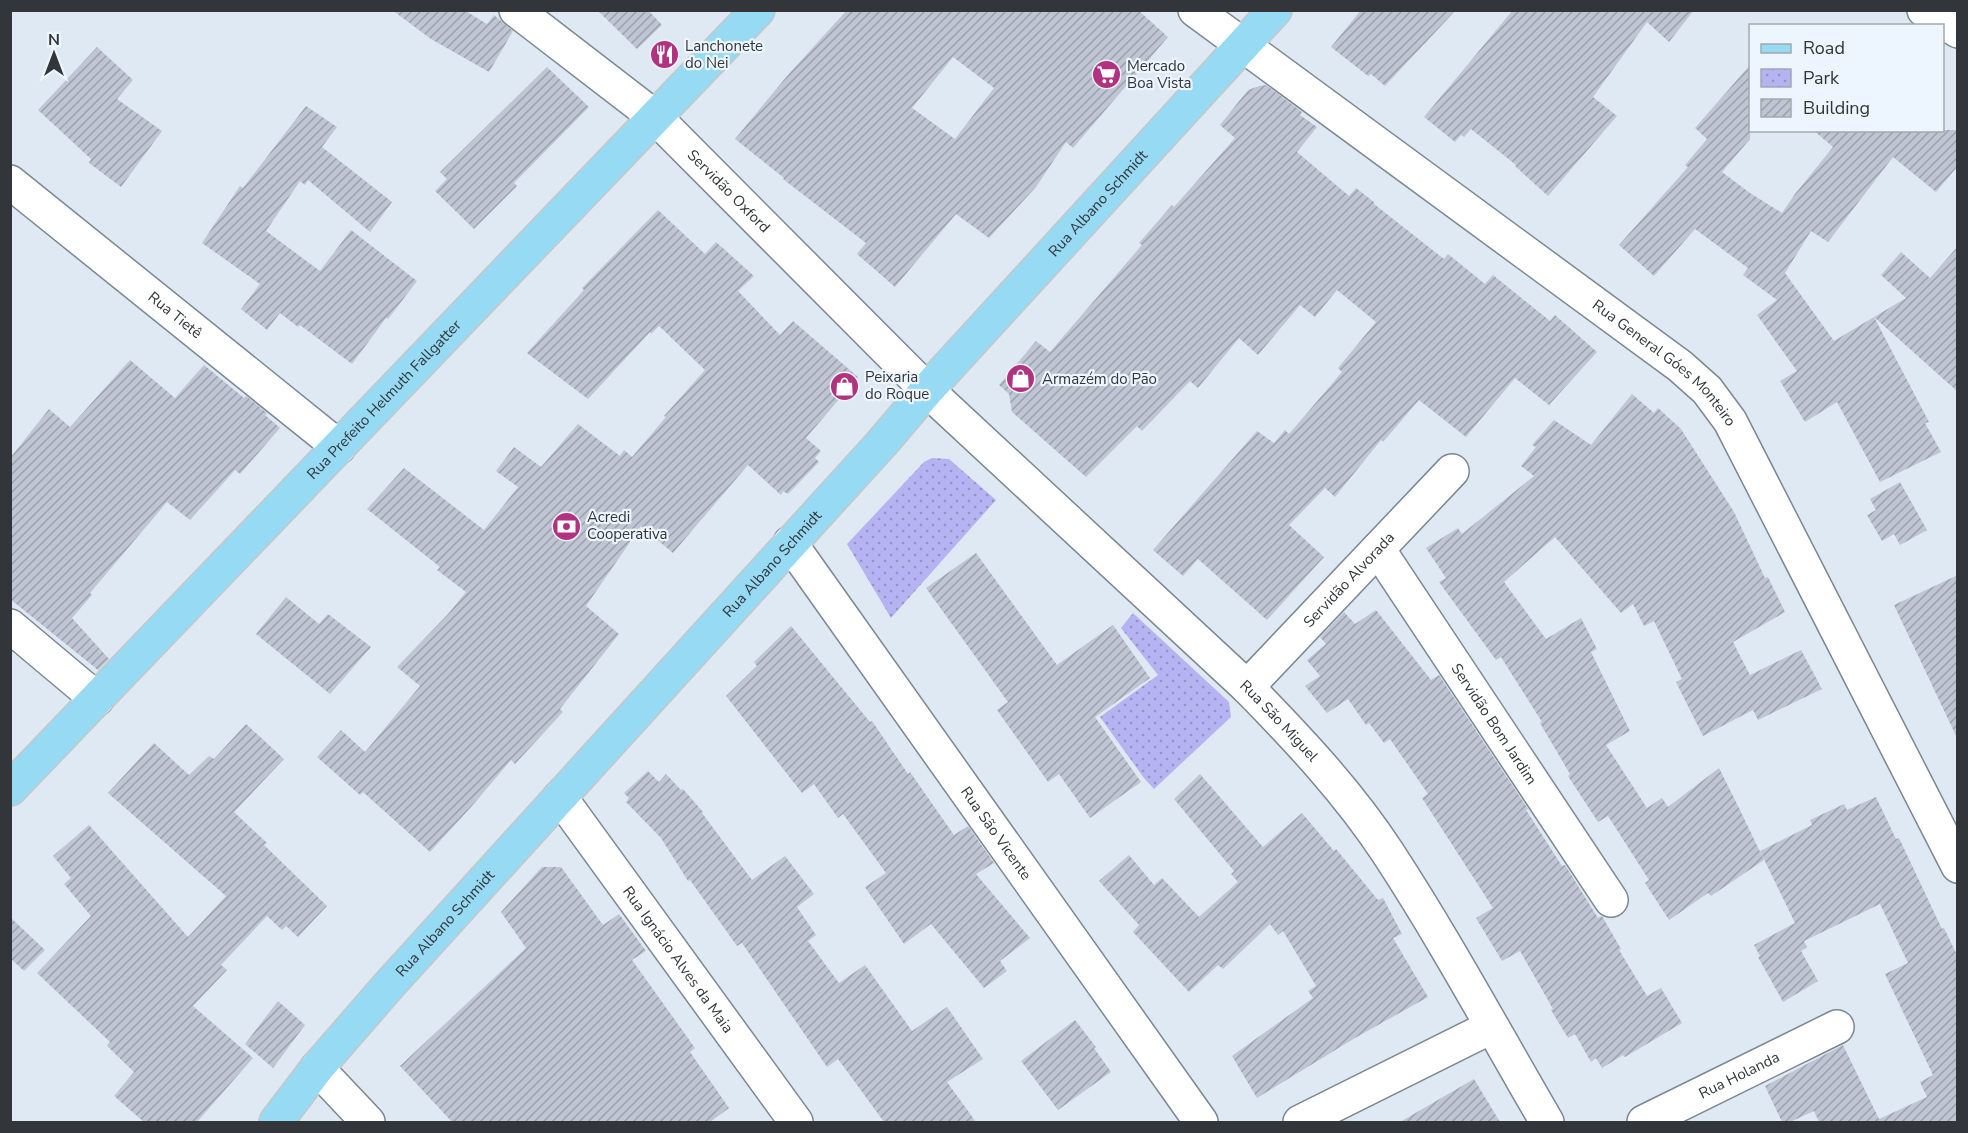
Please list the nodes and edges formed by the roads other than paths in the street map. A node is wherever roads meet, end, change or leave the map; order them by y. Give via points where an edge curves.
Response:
1 (516, 10) edge
2 (758, 10) edge
3 (1195, 10) edge
4 (1275, 10) edge
5 (1924, 10) edge
6 (1958, 31) edge
7 (1243, 46) junction
8 (656, 117) junction
9 (10, 182) edge
10 (927, 390) junction
11 (339, 447) junction
12 (1452, 471) dead end
13 (790, 543) junction
14 (1378, 549) junction
15 (10, 626) edge
16 (1247, 687) junction
17 (97, 699) junction
18 (10, 789) edge
19 (560, 797) junction
20 (1958, 866) edge
21 (1611, 900) dead end
22 (1491, 1027) junction
23 (1837, 1027) dead end
24 (317, 1068) junction
25 (276, 1122) edge
26 (368, 1122) edge
27 (796, 1122) edge
28 (1201, 1122) edge
29 (1300, 1122) edge
30 (1548, 1122) edge
31 (1644, 1122) edge

1 - 8 street, Servidão Oxford
2 - 8 main road, Rua Prefeito Helmuth Fallgatter
3 - 7 street, Rua General Góes Monteiro
4 - 7 main road, Rua Albano Schmidt
5 - 6 street
7 - 10 main road, Rua Albano Schmidt
7 - 20 street, Rua General Góes Monteiro via 1680,366 1707,390 1730,421
8 - 10 street, Servidão Oxford
8 - 11 main road, Rua Prefeito Helmuth Fallgatter
9 - 11 street, Rua Tietê
10 - 13 main road, Rua Albano Schmidt
10 - 16 street, Rua São Miguel
11 - 17 main road, Rua Prefeito Helmuth Fallgatter
12 - 14 street, Servidão Alvorada
13 - 19 main road, Rua Albano Schmidt
13 - 28 street, Rua São Vicente
14 - 16 street, Servidão Alvorada
14 - 21 street, Servidão Bom Jardim
15 - 17 street
16 - 22 street, Rua São Miguel via 1330,776 1387,852
17 - 18 main road, Rua Prefeito Helmuth Fallgatter
19 - 24 main road, Rua Albano Schmidt
19 - 27 street, Rua Ignácio Alves da Maia
22 - 29 street
22 - 30 street, Rua São Miguel
23 - 31 street, Rua Holanda
24 - 25 main road, Rua Albano Schmidt
24 - 26 street

